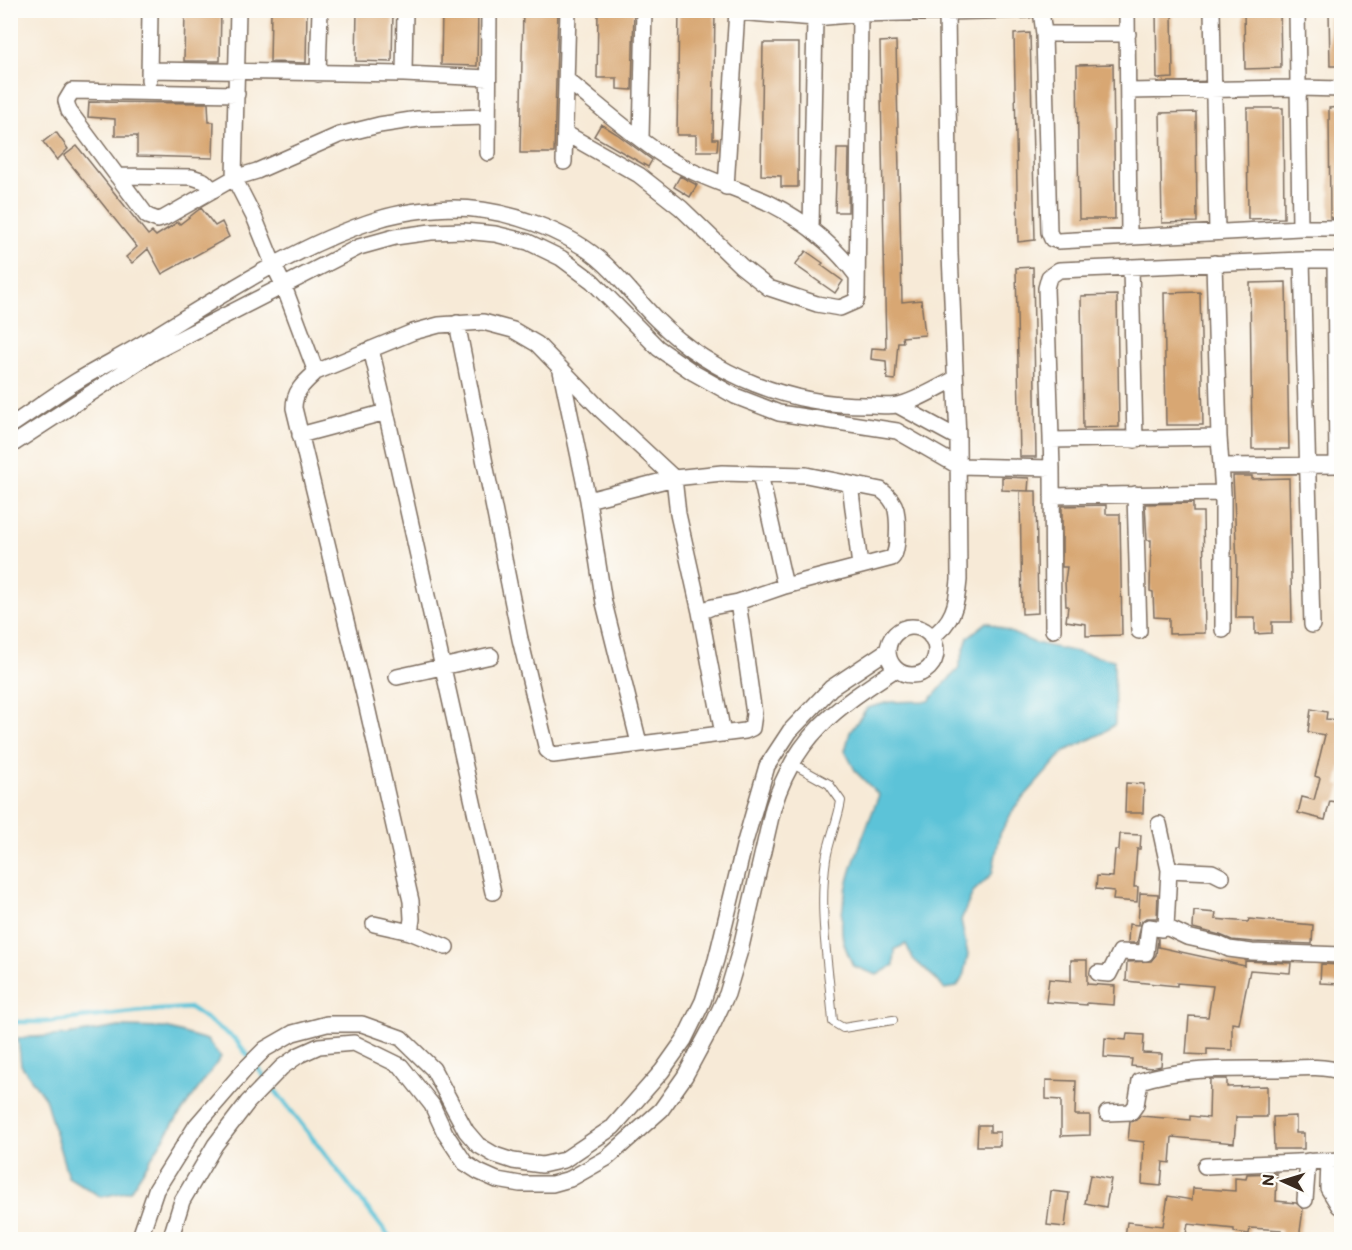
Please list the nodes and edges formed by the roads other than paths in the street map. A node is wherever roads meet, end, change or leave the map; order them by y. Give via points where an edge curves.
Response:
1 (150, 10) edge
2 (238, 10) edge
3 (320, 10) edge
4 (405, 10) edge
5 (489, 10) edge
6 (568, 10) edge
7 (644, 10) edge
8 (1028, 10) edge
9 (1041, 10) edge
10 (1127, 10) edge
11 (1212, 10) edge
12 (1297, 10) edge
13 (737, 11) edge
14 (947, 12) edge
15 (860, 15) junction
16 (815, 18) junction
17 (1044, 34) junction
18 (1128, 34) junction
19 (149, 70) junction
20 (237, 72) junction
21 (318, 74) junction
22 (404, 74) junction
23 (488, 78) junction
24 (567, 80) junction
25 (1298, 88) junction
26 (1213, 89) junction
27 (1341, 89) edge
28 (1128, 90) junction
29 (149, 92) junction
30 (237, 94) junction
31 (487, 117) junction
32 (565, 133) junction
33 (641, 138) junction
34 (488, 153) dead end
35 (564, 162) dead end
36 (117, 176) junction
37 (234, 178) junction
38 (726, 187) junction
39 (213, 190) junction
40 (811, 228) junction
41 (1300, 228) junction
42 (1341, 228) edge
43 (1217, 232) junction
44 (1129, 236) junction
45 (1302, 260) junction
46 (1338, 260) edge
47 (1214, 263) junction
48 (274, 266) junction
49 (1131, 267) junction
50 (857, 276) junction
51 (283, 284) junction
52 (457, 323) junction
53 (371, 349) junction
54 (561, 370) junction
55 (316, 372) junction
56 (955, 379) junction
57 (899, 405) junction
58 (386, 412) junction
59 (10, 426) edge
60 (300, 435) junction
61 (1219, 437) junction
62 (958, 438) junction
63 (1051, 440) junction
64 (1135, 440) junction
65 (10, 446) edge
66 (1308, 465) junction
67 (1339, 465) edge
68 (958, 466) junction
69 (1221, 466) junction
70 (1052, 468) junction
71 (760, 474) junction
72 (674, 478) junction
73 (850, 484) junction
74 (1223, 493) junction
75 (1135, 495) junction
76 (1052, 496) junction
77 (588, 500) junction
78 (860, 566) junction
79 (784, 586) junction
80 (738, 602) junction
81 (700, 612) junction
82 (1312, 625) dead end
83 (1053, 630) dead end
84 (1223, 630) dead end
85 (1139, 631) dead end
86 (932, 637) junction
87 (888, 650) junction
88 (490, 656) dead end
89 (443, 667) junction
90 (896, 669) junction
91 (397, 677) dead end
92 (723, 734) junction
93 (639, 743) junction
94 (791, 763) junction
95 (1159, 824) dead end
96 (1169, 870) junction
97 (1222, 877) dead end
98 (494, 892) dead end
99 (374, 924) dead end
100 (1166, 927) junction
101 (410, 932) junction
102 (446, 947) dead end
103 (1341, 955) edge
104 (1098, 973) dead end
105 (893, 1020) dead end
106 (1341, 1072) edge
107 (1107, 1113) dead end
108 (1335, 1160) edge
109 (1308, 1161) junction
110 (1204, 1166) dead end
111 (1305, 1200) dead end
112 (1339, 1206) dead end
113 (139, 1239) edge
114 (170, 1239) edge

1 - 19 street
2 - 20 street
3 - 21 street
4 - 22 street
5 - 23 street
6 - 24 street
7 - 33 street
8 - 14 street
9 - 17 street
10 - 18 street
11 - 26 street
12 - 25 street
13 - 16 street
13 - 38 street
14 - 15 street
14 - 56 street
15 - 16 street
15 - 50 street
16 - 40 street
17 - 18 street
17 - 44 street via 1049,232 1058,241
18 - 28 street
19 - 20 street
19 - 29 street
20 - 21 street
20 - 30 street
21 - 22 street
22 - 23 street
23 - 31 street
24 - 32 street
24 - 33 street
25 - 26 street
25 - 27 street
25 - 41 street
26 - 28 street
26 - 43 street
28 - 44 street
29 - 30 street
29 - 36 street via 72,91 66,101 69,111
30 - 37 street
31 - 34 street
31 - 37 street via 379,124 339,135
32 - 35 street
32 - 50 street via 639,175 769,288 840,308 856,302
33 - 38 street via 662,154
36 - 39 street via 192,177
36 - 39 street via 152,219 164,219
37 - 39 street
37 - 48 street
38 - 40 street via 755,196
40 - 50 street
41 - 42 street
41 - 43 street
43 - 44 street
45 - 46 street
45 - 47 street
45 - 66 street
46 - 67 street
47 - 49 street
47 - 61 street
48 - 51 street
48 - 57 street via 380,218 454,208 489,212 552,230 585,248 622,280 657,320 718,368 764,389 813,400
48 - 59 street via 76,382
49 - 63 street via 1059,270 1047,282
49 - 64 street
51 - 55 street
51 - 65 street via 154,352
51 - 68 street via 359,247 395,237 464,231 528,242 561,258 592,281 658,348 694,374 735,396 779,414 897,431
52 - 53 street via 413,332
52 - 54 street via 483,322 513,330 537,344
52 - 93 street via 520,639 547,750 553,754
53 - 55 street
53 - 58 street
54 - 72 street
54 - 77 street
55 - 60 street via 294,397
56 - 57 street
56 - 62 street
57 - 62 street
58 - 60 street
58 - 89 street
60 - 101 street via 411,901
61 - 64 street
61 - 69 street
62 - 68 street
63 - 64 street
63 - 70 street
66 - 67 street
66 - 69 street
66 - 82 street
68 - 70 street
68 - 86 street via 958,598 953,614
69 - 74 street
70 - 76 street
71 - 72 street
71 - 73 street via 806,475
71 - 79 street
72 - 77 street
72 - 81 street
73 - 78 street
73 - 78 street via 881,490 896,509 895,555
74 - 75 street
74 - 84 street
75 - 76 street
75 - 85 street
76 - 83 street
77 - 93 street via 604,603
78 - 79 street
79 - 80 street
80 - 81 street
80 - 92 street via 753,724 745,731
81 - 92 street
86 - 87 street via 915,627 902,629 892,638
86 - 90 street via 936,657 928,669 909,675
87 - 90 street
87 - 113 street via 831,688 790,731 772,757 703,1001 684,1040 662,1071 613,1127 564,1160 542,1165 495,1155 478,1145 466,1131 433,1069 400,1038 362,1024 327,1024 292,1033 265,1049 248,1066 196,1126 156,1190
88 - 89 street
89 - 91 street
89 - 98 street
90 - 94 street via 847,700 812,733
92 - 93 street
94 - 105 lane via 829,784 841,801 826,857 823,892 833,1022 843,1028
94 - 114 street via 770,819 741,947 713,1024 661,1110 607,1158 570,1179 552,1184 497,1180 465,1163 432,1106 401,1066 354,1043 319,1046 282,1067 215,1145 183,1201
95 - 96 street
96 - 97 street via 1212,872
96 - 100 street
99 - 101 street
100 - 103 street via 1229,949
100 - 104 street via 1149,927 1146,953 1120,952 1109,974
101 - 102 street
106 - 107 street via 1324,1068 1244,1069 1158,1075 1140,1081 1131,1112
108 - 109 street
108 - 112 street via 1328,1188
109 - 110 street
109 - 111 street

